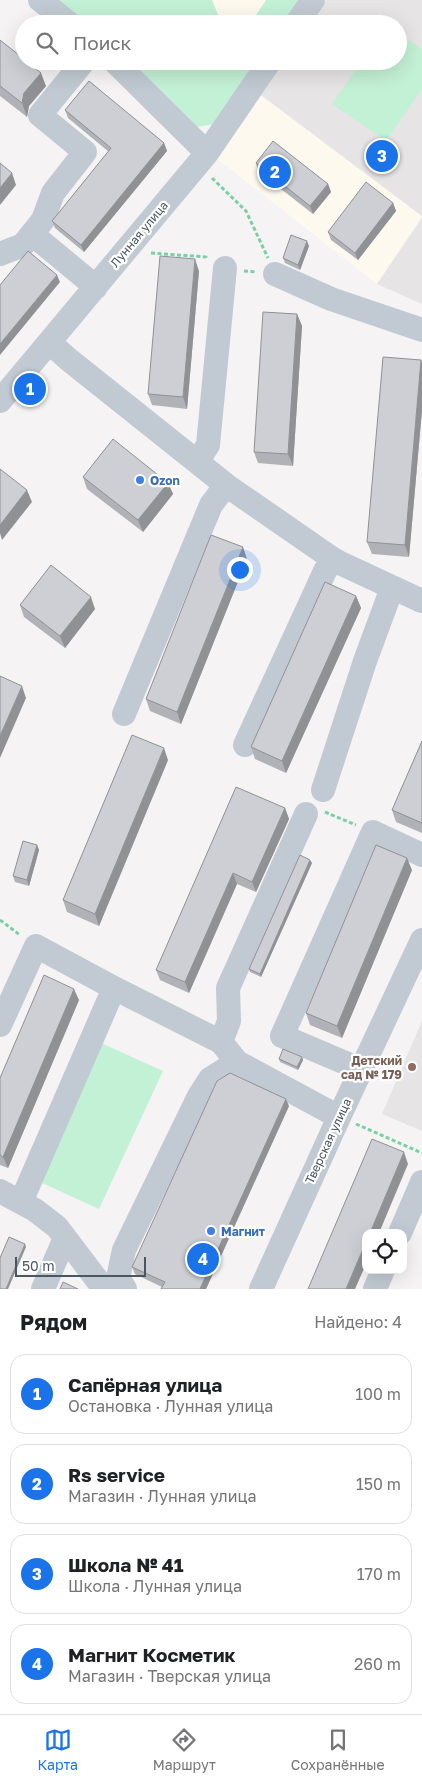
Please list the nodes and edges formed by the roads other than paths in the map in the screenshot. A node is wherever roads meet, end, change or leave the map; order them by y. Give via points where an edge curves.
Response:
1 (40, 0) edge
2 (313, 0) edge
3 (59, 15) edge
4 (302, 15) edge
5 (77, 70) edge
6 (123, 70) edge
7 (264, 70) edge
8 (207, 153) junction
9 (32, 234) junction
10 (0, 254) edge
11 (215, 268) road end
12 (275, 274) road end
13 (96, 287) junction
14 (422, 330) edge
15 (50, 343) junction
16 (0, 402) edge
17 (197, 462) junction
18 (226, 484) junction
19 (333, 559) junction
20 (392, 588) junction
21 (422, 601) edge
22 (124, 714) dead end
23 (245, 745) dead end
24 (422, 855) edge
25 (422, 940) edge
26 (114, 988) junction
27 (0, 1025) edge
28 (221, 1042) junction
29 (237, 1062) junction
30 (362, 1070) junction
31 (339, 1117) junction
32 (422, 1182) edge
33 (0, 1191) edge
34 (21, 1202) junction
35 (402, 1229) edge
36 (65, 1238) junction
37 (381, 1274) edge
38 (43, 1289) edge
39 (104, 1289) edge
40 (125, 1289) edge
41 (261, 1289) edge
42 (375, 1289) edge

1 - 3 street
2 - 4 street
5 - 9 street via 40,115 85,152 53,193 43,220
6 - 8 street
7 - 8 street, Лунная улица
8 - 13 street, Лунная улица
9 - 10 street via 23,245
9 - 13 street
11 - 17 street via 208,444
12 - 14 street via 331,299
13 - 15 street, Лунная улица
15 - 16 street, Лунная улица
15 - 17 street
17 - 18 street
18 - 19 street
18 - 22 street via 212,504
19 - 20 street
19 - 23 street
20 - 21 street
20 - 28 street via 318,805 228,988 228,1021
24 - 30 street via 373,832 282,1036
25 - 30 street, Тверская улица
26 - 27 street via 36,946
26 - 28 street
26 - 34 street
28 - 29 street
29 - 31 street
29 - 40 street via 210,1079 198,1096 124,1250 118,1278
30 - 31 street, Тверская улица
31 - 41 street, Тверская улица
32 - 35 street
33 - 34 street
34 - 36 street via 57,1227
36 - 38 street
36 - 39 street
37 - 42 street

